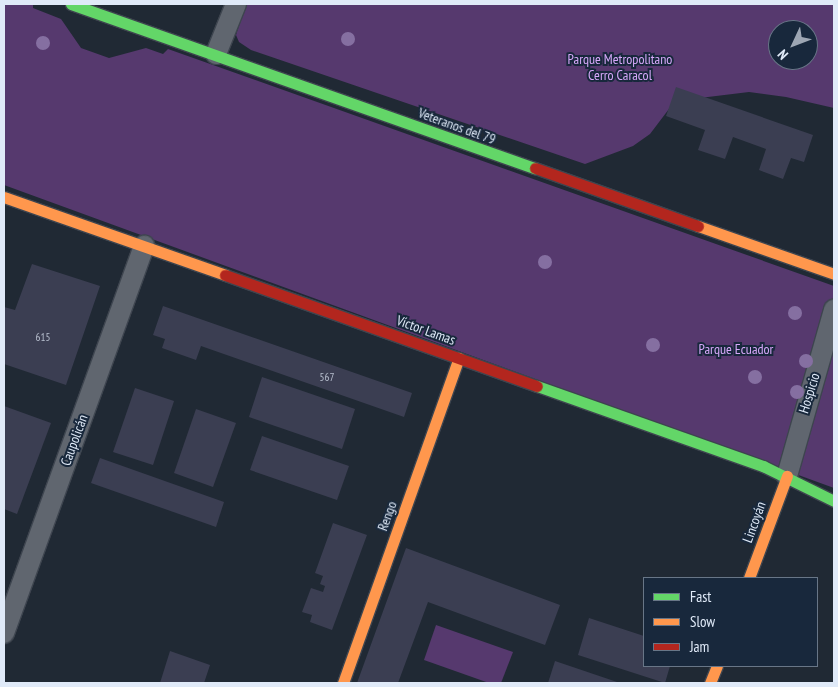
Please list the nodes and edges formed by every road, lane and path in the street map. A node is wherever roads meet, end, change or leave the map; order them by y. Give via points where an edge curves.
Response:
1 (71, 4) edge
2 (236, 4) edge
3 (216, 54) junction
4 (4, 196) edge
5 (144, 246) junction
6 (834, 274) edge
7 (834, 310) edge
8 (459, 358) junction
9 (787, 476) junction
10 (834, 501) edge
11 (749, 577) edge
12 (4, 633) edge
13 (717, 667) edge
14 (343, 683) edge
15 (710, 683) edge

1 - 3 main road, Veteranos del 79
2 - 3 street
3 - 6 main road, Veteranos del 79
4 - 5 main road, Víctor Lamas
5 - 8 main road, Víctor Lamas
5 - 12 street, Caupolicán
7 - 9 street, Hospicio
8 - 9 main road, Víctor Lamas
8 - 14 main road, Rengo
9 - 10 main road, Víctor Lamas
9 - 11 main road, Lincoyán
13 - 15 main road

